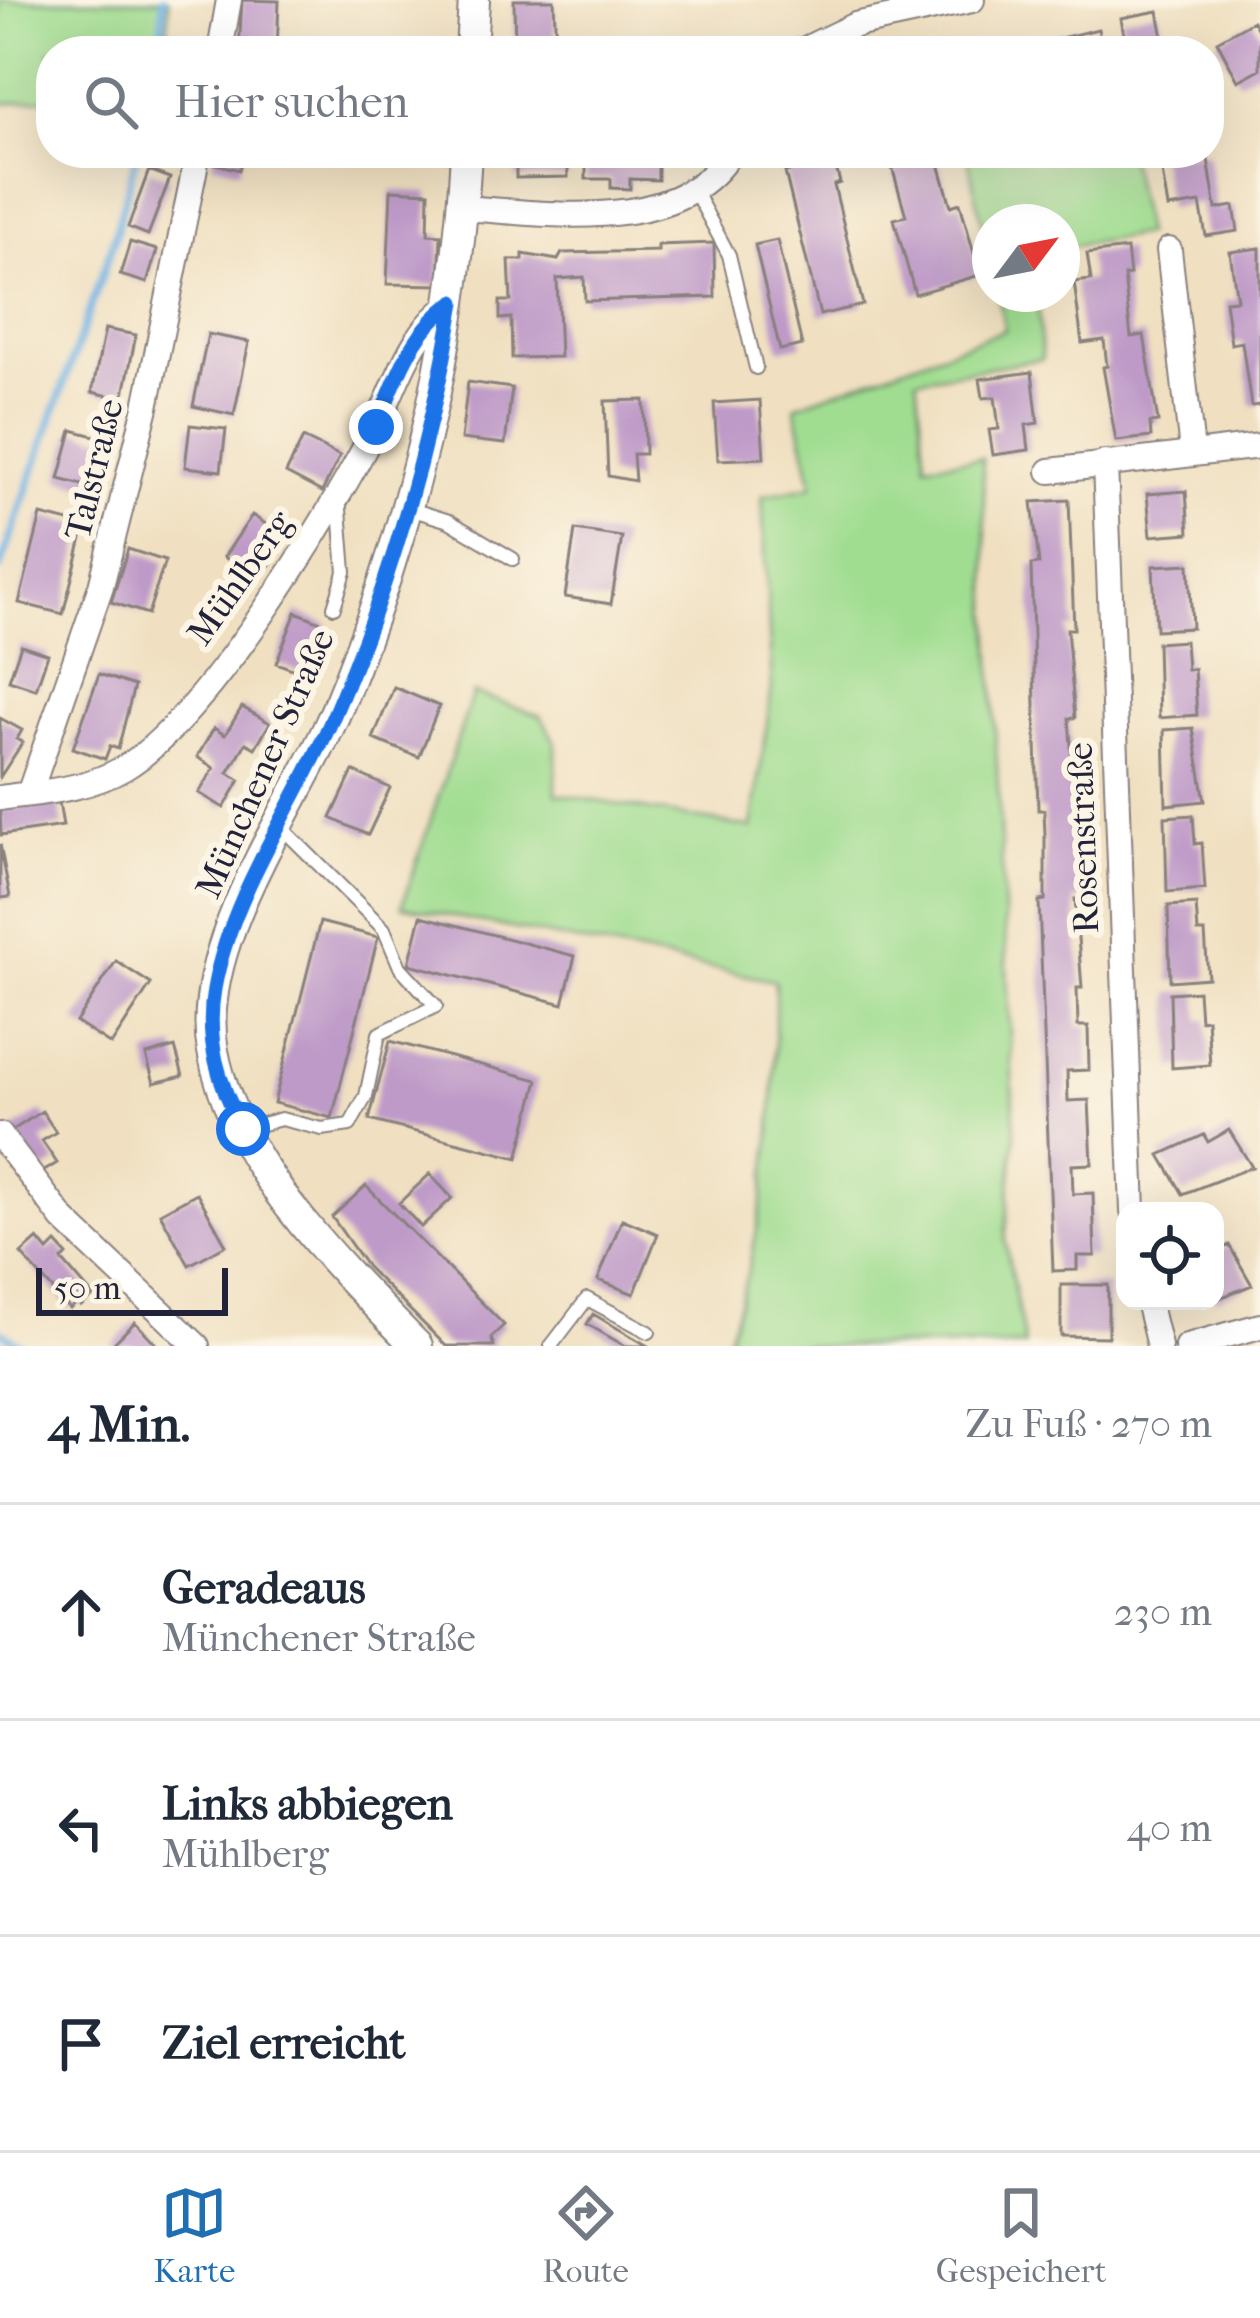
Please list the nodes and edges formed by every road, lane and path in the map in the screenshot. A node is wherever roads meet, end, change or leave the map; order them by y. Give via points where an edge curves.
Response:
1 (229, 0) edge
2 (474, 0) edge
3 (972, 0) edge
4 (892, 8) edge
5 (223, 36) edge
6 (473, 36) edge
7 (832, 36) edge
8 (196, 168) edge
9 (465, 168) edge
10 (715, 168) edge
11 (694, 190) junction
12 (463, 208) junction
13 (1169, 250) dead end
14 (454, 302) junction
15 (756, 368) dead end
16 (1260, 446) edge
17 (1192, 451) junction
18 (1105, 463) junction
19 (1050, 470) dead end
20 (339, 496) junction
21 (406, 508) junction
22 (513, 559) dead end
23 (334, 607) dead end
24 (29, 794) junction
25 (0, 798) edge
26 (280, 826) junction
27 (243, 1129) junction
28 (0, 1135) edge
29 (1132, 1202) edge
30 (1150, 1310) edge
31 (1260, 1326) edge
32 (649, 1332) dead end
33 (197, 1346) edge
34 (416, 1346) edge
35 (551, 1346) edge
36 (1159, 1346) edge
37 (1187, 1346) edge

1 - 5 street
2 - 6 street
3 - 4 street
4 - 7 street
8 - 24 street, Talstraße via 101,586
9 - 12 street, Münchener Straße
10 - 11 street
11 - 12 street via 621,211
11 - 15 lane via 729,255
12 - 14 street, Münchener Straße
13 - 17 street
14 - 20 street, Mühlberg via 432,317 407,355
14 - 21 street, Münchener Straße
16 - 17 street
17 - 18 street
18 - 19 street
18 - 29 street, Rosenstraße
20 - 23 lane via 346,553
20 - 24 street, Mühlberg via 183,716 145,755 77,788
21 - 22 lane via 449,520
21 - 26 street, Münchener Straße via 357,659
24 - 25 street, Mühlberg
26 - 27 street, Münchener Straße via 232,927 212,1006 216,1063
26 - 27 lane via 384,929 400,967 436,1006 379,1034 350,1125 322,1130 281,1119
27 - 34 street, Münchener Straße via 299,1213
28 - 33 street via 63,1220
30 - 36 street
31 - 37 street
32 - 35 lane via 587,1299

